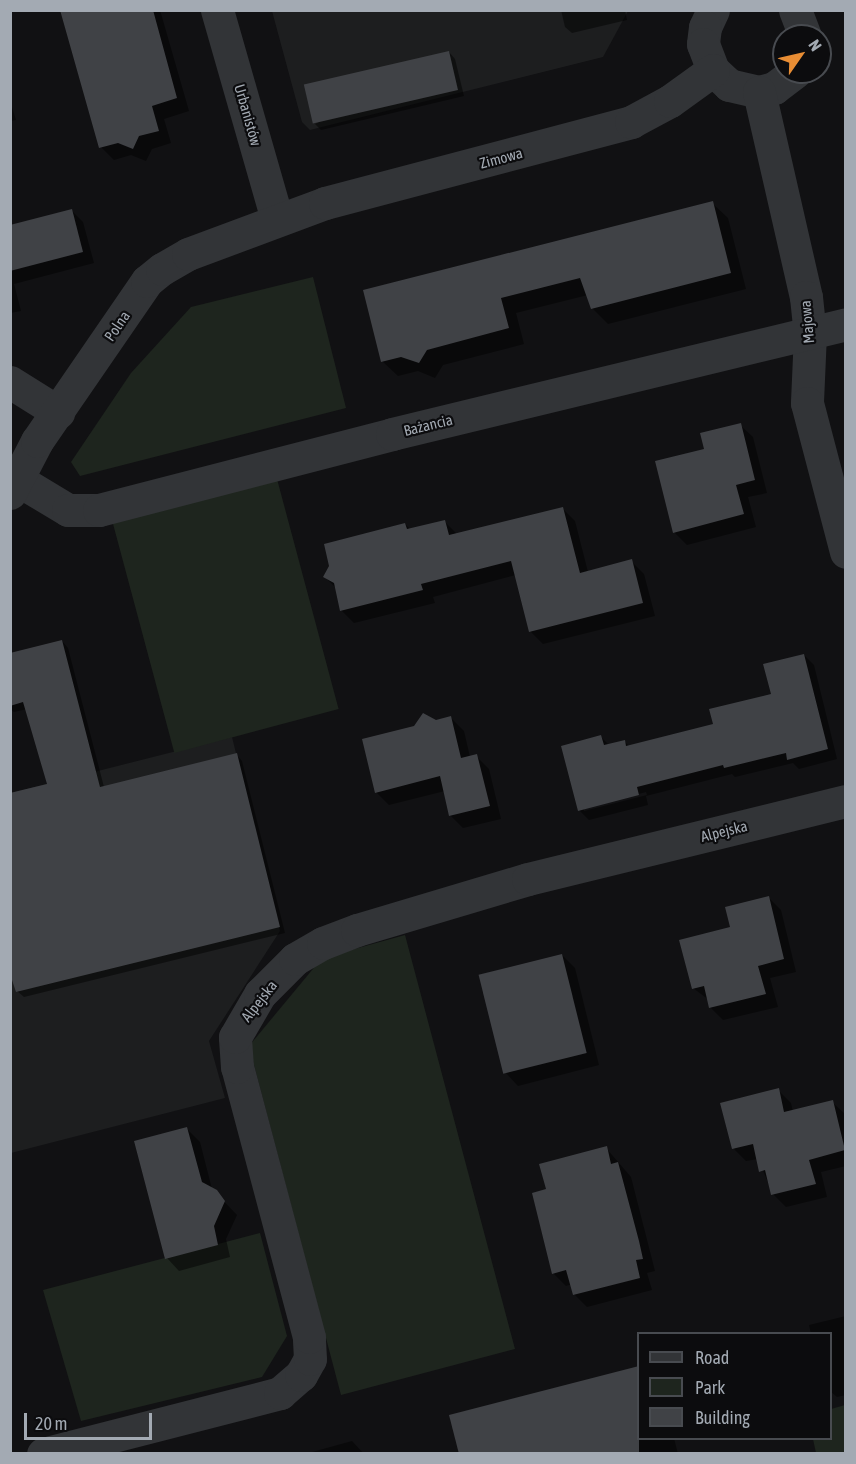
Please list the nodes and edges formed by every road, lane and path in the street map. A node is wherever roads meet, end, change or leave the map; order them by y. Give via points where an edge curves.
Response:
1 (217, 10) edge
2 (713, 10) edge
3 (712, 70) junction
4 (779, 84) edge
5 (759, 92) junction
6 (277, 219) junction
7 (846, 324) edge
8 (810, 333) junction
9 (10, 382) edge
10 (58, 412) junction
11 (14, 487) edge
12 (846, 552) edge
13 (846, 801) edge
14 (43, 1454) edge

1 - 6 street, Urbanistów
2 - 3 street via 703,44
3 - 5 street via 729,86
3 - 6 street, Zimowa via 670,101 631,122
4 - 5 street
5 - 8 street, Majowa via 806,297
6 - 10 street, Polna via 188,254 147,281
7 - 8 street, Bażancia
8 - 11 street, Bażancia via 403,431 99,510 68,510
8 - 12 street, Majowa via 807,403
9 - 10 street
10 - 11 street, Polna via 37,441
13 - 14 street, Alpejska via 528,879 357,930 295,959 260,994 235,1037 237,1067 309,1337 310,1359 301,1375 280,1393

